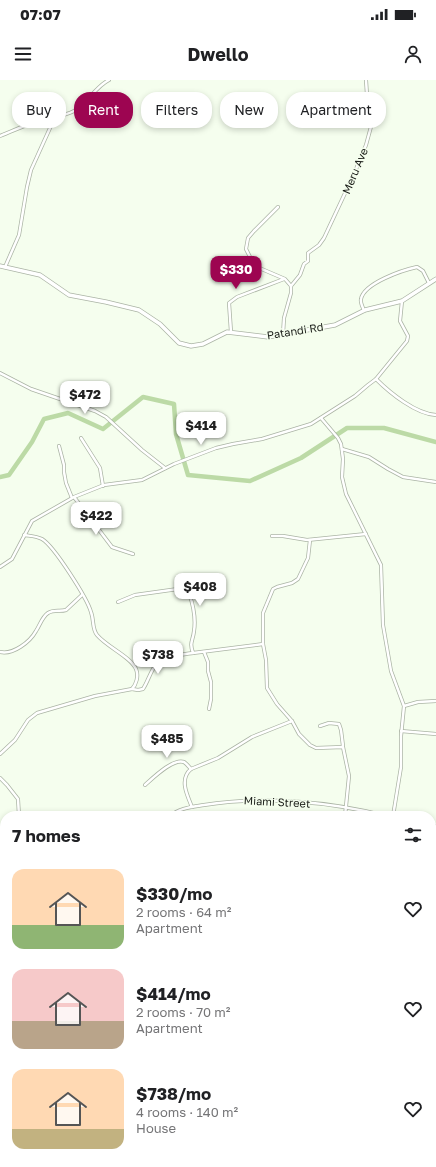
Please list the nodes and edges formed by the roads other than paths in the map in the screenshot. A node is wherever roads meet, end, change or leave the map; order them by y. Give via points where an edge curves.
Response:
1 (110, 80) edge
2 (366, 80) edge
3 (66, 114) edge
4 (20, 128) edge
5 (50, 128) edge
6 (0, 136) edge
7 (278, 207) dead end
8 (0, 266) edge
9 (5, 267) junction
10 (284, 278) junction
11 (436, 279) edge
12 (429, 283) junction
13 (291, 286) junction
14 (402, 301) junction
15 (364, 311) junction
16 (231, 332) junction
17 (283, 335) junction
18 (0, 373) edge
19 (376, 379) junction
20 (436, 415) edge
21 (321, 418) junction
22 (81, 438) dead end
23 (59, 446) dead end
24 (342, 449) junction
25 (166, 468) junction
26 (436, 482) edge
27 (102, 486) junction
28 (73, 498) junction
29 (366, 534) junction
30 (24, 535) junction
31 (272, 536) dead end
32 (310, 540) junction
33 (133, 554) dead end
34 (0, 567) edge
35 (82, 595) junction
36 (118, 602) dead end
37 (263, 644) junction
38 (0, 652) edge
39 (204, 652) junction
40 (193, 653) junction
41 (132, 689) junction
42 (436, 700) edge
43 (404, 706) junction
44 (209, 709) dead end
45 (292, 720) junction
46 (320, 726) dead end
47 (401, 731) junction
48 (436, 734) edge
49 (343, 747) junction
50 (0, 754) edge
51 (191, 769) junction
52 (0, 778) edge
53 (145, 784) dead end
54 (192, 807) junction
55 (346, 808) junction
56 (19, 811) edge
57 (178, 811) edge
58 (346, 811) edge
59 (361, 811) edge
60 (394, 811) edge

1 - 3 street via 77,109
2 - 13 street, Meru Ave via 372,118 366,145 324,238 308,253 308,261
4 - 6 street
5 - 9 street via 31,170 19,235
7 - 10 street via 248,238 246,249 257,267
8 - 9 street, Patandi Rd
9 - 16 street, Patandi Rd via 40,275 69,295 139,310 160,324 182,344 203,344
10 - 13 street
10 - 16 street via 237,297 229,303
11 - 12 street, Patandi Rd
12 - 14 street, Patandi Rd
12 - 15 street via 423,271 417,267 379,281 362,294
13 - 17 street
14 - 15 street, Patandi Rd
14 - 19 street via 400,321 408,336 407,341
15 - 17 street, Patandi Rd via 335,325
16 - 17 street, Patandi Rd via 268,337
18 - 25 street via 31,389 106,417
19 - 20 street via 397,398 428,414
19 - 21 street
21 - 24 street via 338,438
21 - 25 street via 277,435 216,448
22 - 27 street via 100,468
23 - 28 street via 65,479
24 - 26 street via 369,457 403,477
24 - 29 street via 342,477 346,494
25 - 27 street via 142,480
27 - 28 street
28 - 30 street via 32,521
28 - 33 street via 112,547
29 - 32 street
29 - 43 street via 380,563 383,625 391,671
30 - 34 street via 12,559
30 - 35 street via 45,542 67,569
31 - 32 street
32 - 37 street via 308,558 298,579 277,586 272,591 264,613
35 - 38 street via 66,610 53,611 45,616 33,636 20,647
35 - 41 street via 91,612 98,636 126,658 136,670 137,677
36 - 40 street via 135,595 186,589 193,607 194,632 190,642
37 - 39 street
37 - 45 street via 268,690
39 - 40 street
39 - 44 street via 211,682
40 - 41 street via 162,661 155,667 143,689
41 - 50 street via 95,696 37,713
42 - 43 street
43 - 47 street
45 - 49 street via 299,734 312,747
45 - 51 street via 252,737 218,758
46 - 49 street via 329,723 339,724
47 - 48 street
47 - 60 street via 402,761
49 - 55 street via 349,776
51 - 53 street via 185,763 179,762 168,766
51 - 54 street via 185,781
52 - 56 street via 18,799
54 - 55 street, Miami Street via 255,800
54 - 57 street, Miami Street
55 - 58 street
55 - 59 street, Miami Street

